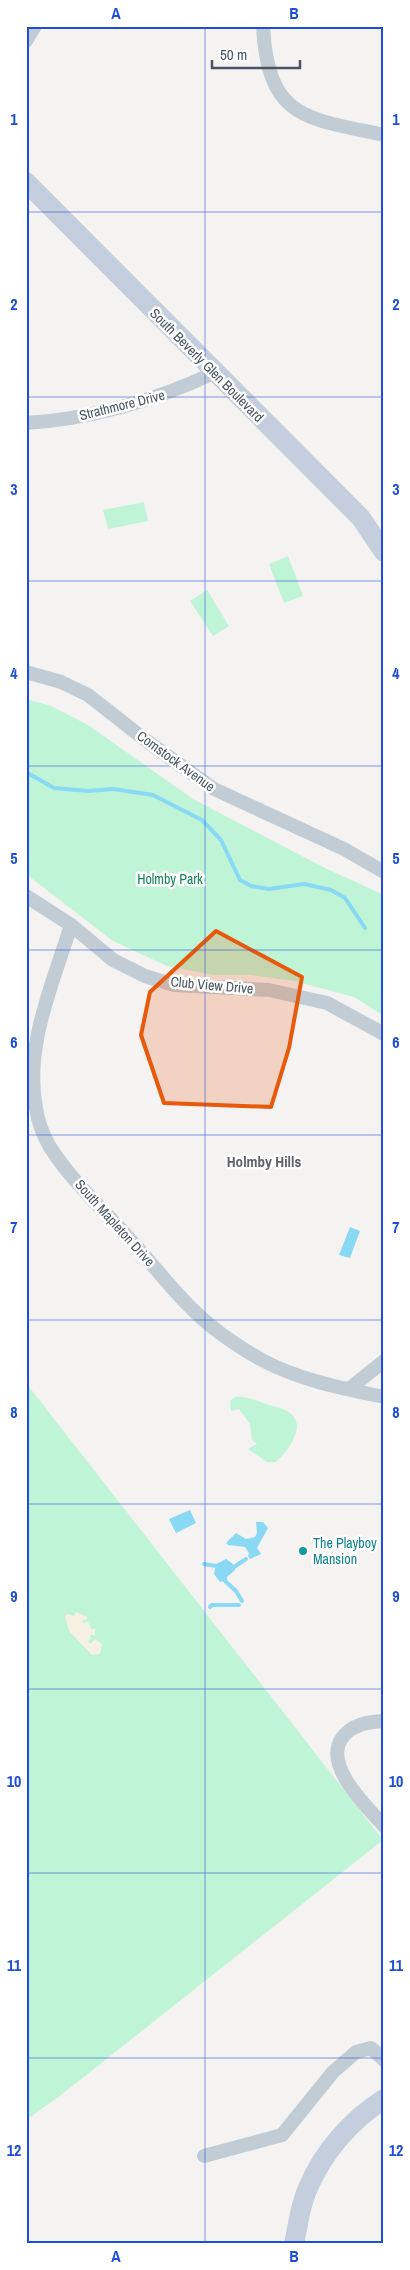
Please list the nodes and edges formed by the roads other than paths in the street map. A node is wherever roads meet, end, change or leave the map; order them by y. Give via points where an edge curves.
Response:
1 (35, 26) edge
2 (262, 26) edge
3 (26, 41) edge
4 (384, 135) edge
5 (26, 182) edge
6 (214, 373) junction
7 (26, 423) edge
8 (384, 552) edge
9 (26, 672) edge
10 (384, 872) edge
11 (26, 896) edge
12 (71, 925) junction
13 (384, 1034) edge
14 (384, 1360) edge
15 (350, 1389) junction
16 (384, 1397) edge
17 (384, 1721) edge
18 (384, 1826) edge
19 (384, 2060) edge
20 (384, 2099) edge
21 (204, 2156) dead end
22 (294, 2244) edge

1 - 3 street
2 - 4 street via 267,67 283,98 298,111 319,121
5 - 6 main road, South Beverly Glen Boulevard
6 - 7 street, Strathmore Drive via 174,392 100,412
6 - 8 main road, South Beverly Glen Boulevard via 361,518
9 - 10 street, Comstock Avenue via 61,682 88,695 214,789 344,849
11 - 12 street, Club View Drive
12 - 13 street, Club View Drive via 113,960 146,976 174,985 269,990 327,1003
12 - 15 street, South Mapleton Drive via 33,1061 35,1107 49,1146 87,1192 210,1325 264,1361 306,1378
14 - 15 street
15 - 16 street, South Mapleton Drive
17 - 18 street via 356,1726 346,1732 336,1751 338,1766 347,1781
19 - 21 street via 372,2048 356,2052 333,2072 282,2135
20 - 22 main road via 345,2131 323,2161 307,2189

